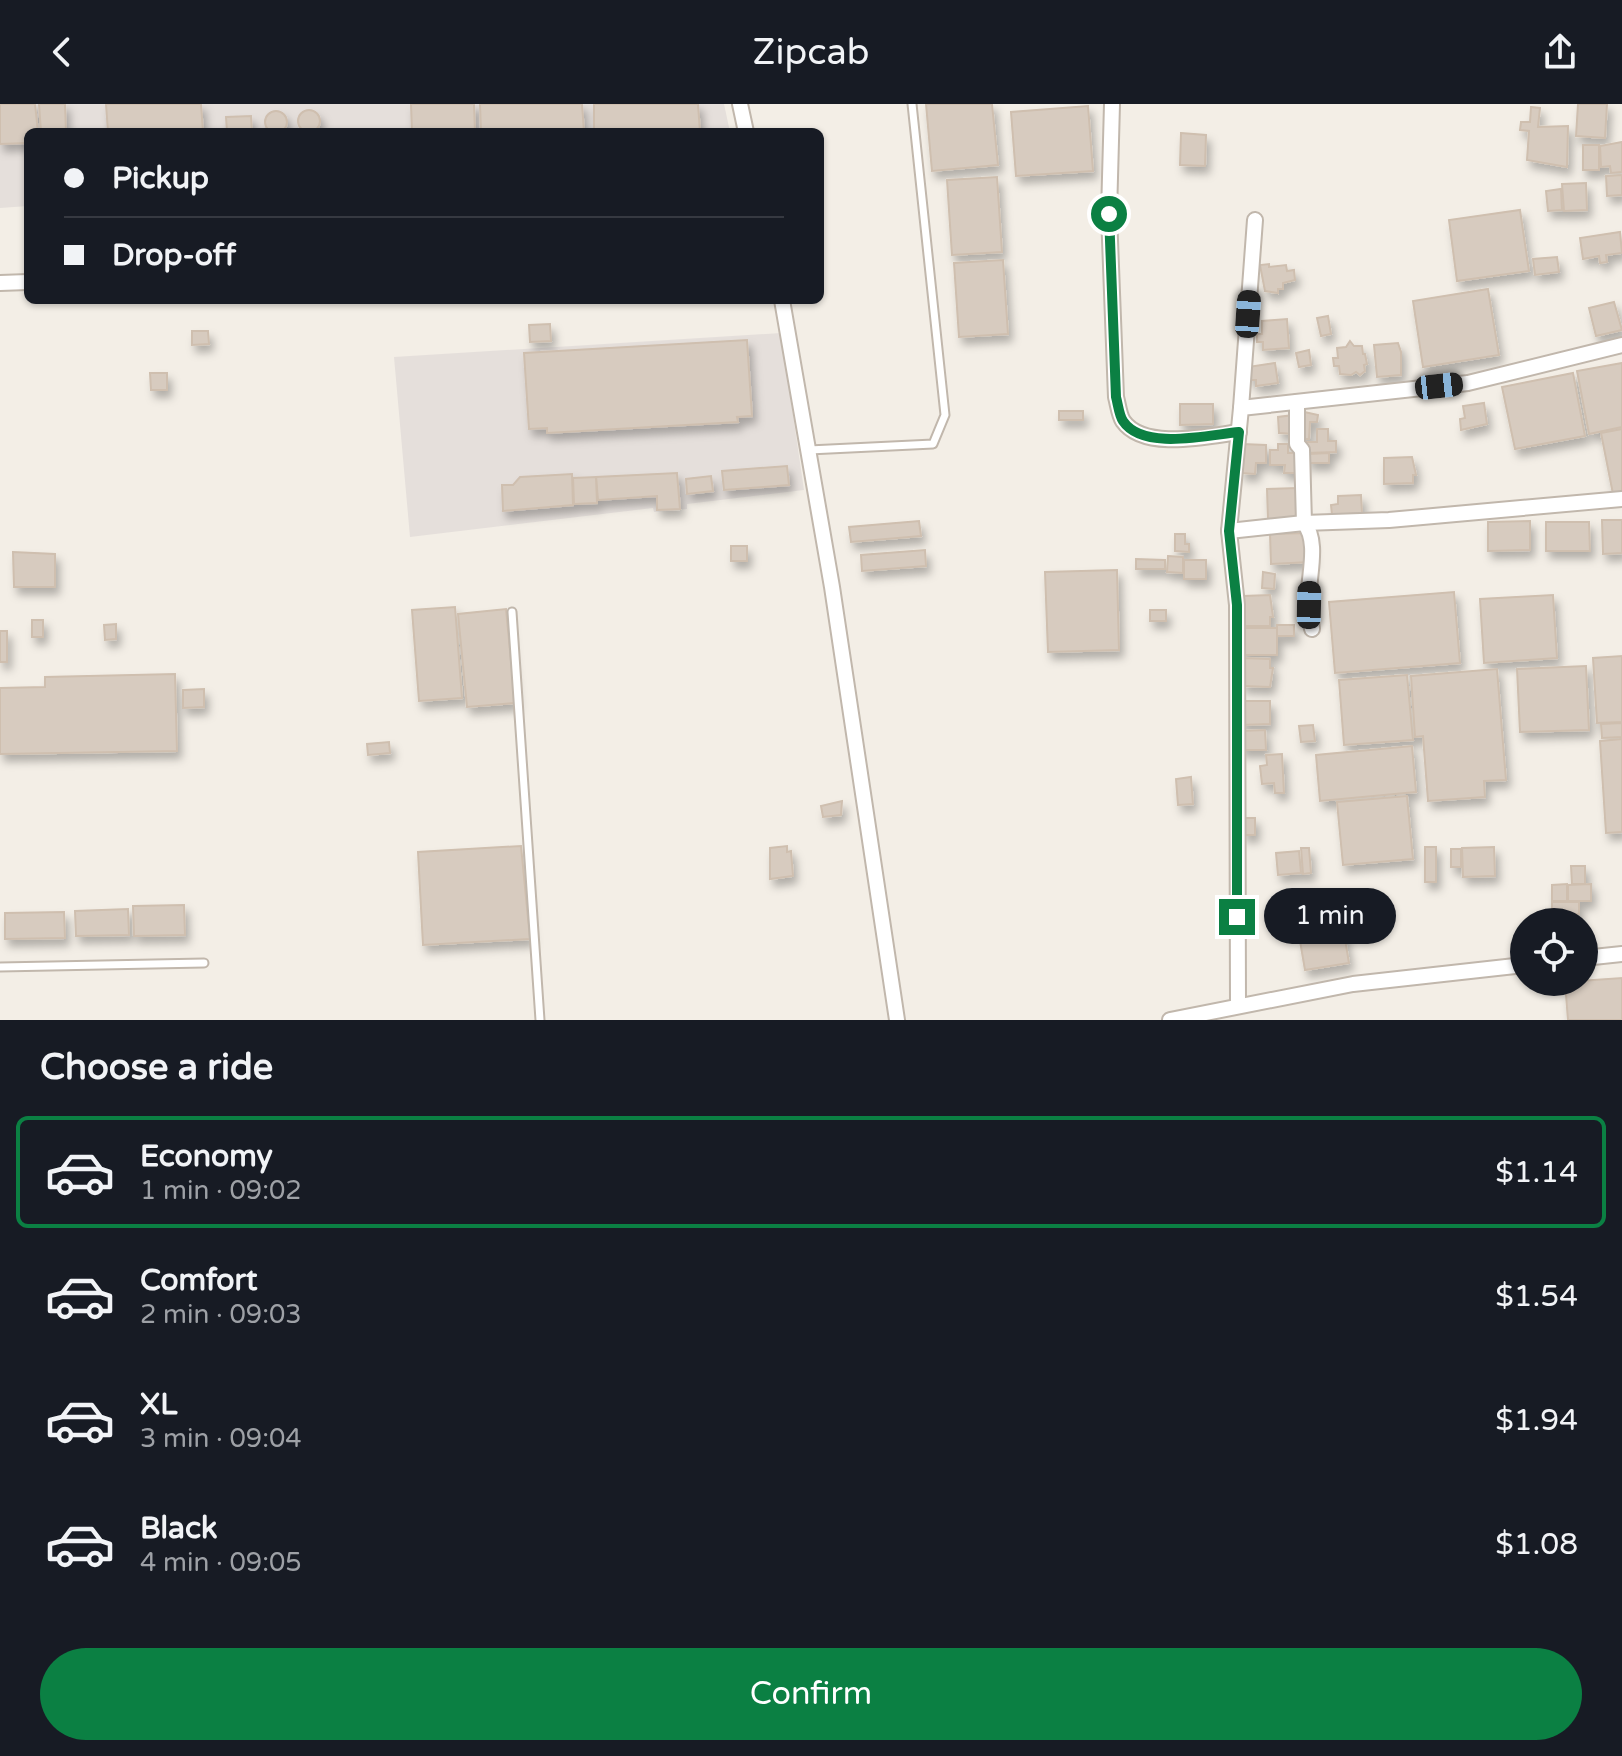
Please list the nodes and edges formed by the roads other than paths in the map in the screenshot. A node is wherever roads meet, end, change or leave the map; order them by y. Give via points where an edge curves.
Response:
1 (740, 104) edge
2 (912, 104) edge
3 (1112, 104) edge
4 (745, 128) edge
5 (1255, 220) dead end
6 (24, 282) edge
7 (0, 283) edge
8 (783, 304) edge
9 (1622, 345) edge
10 (1297, 402) junction
11 (1241, 408) junction
12 (1239, 432) junction
13 (809, 450) junction
14 (1622, 499) edge
15 (1304, 523) junction
16 (1229, 531) junction
17 (512, 612) dead end
18 (1312, 629) dead end
19 (1622, 954) edge
20 (1598, 957) edge
21 (204, 963) dead end
22 (0, 967) edge
23 (1510, 967) edge
24 (1238, 1006) junction
25 (540, 1020) edge
26 (897, 1020) edge
27 (1170, 1020) edge

1 - 4 street
2 - 13 lane via 945,415 933,444
3 - 12 street via 1109,214 1116,397 1122,421 1141,437
5 - 11 street
6 - 7 street
8 - 13 street
9 - 10 street via 1468,383
10 - 11 street
10 - 15 street
11 - 12 street
12 - 16 street
13 - 26 street
14 - 15 street
15 - 16 street
15 - 18 street via 1310,530
16 - 24 street via 1237,605
17 - 25 lane
19 - 20 street
21 - 22 lane
23 - 24 street via 1353,984
24 - 27 street

